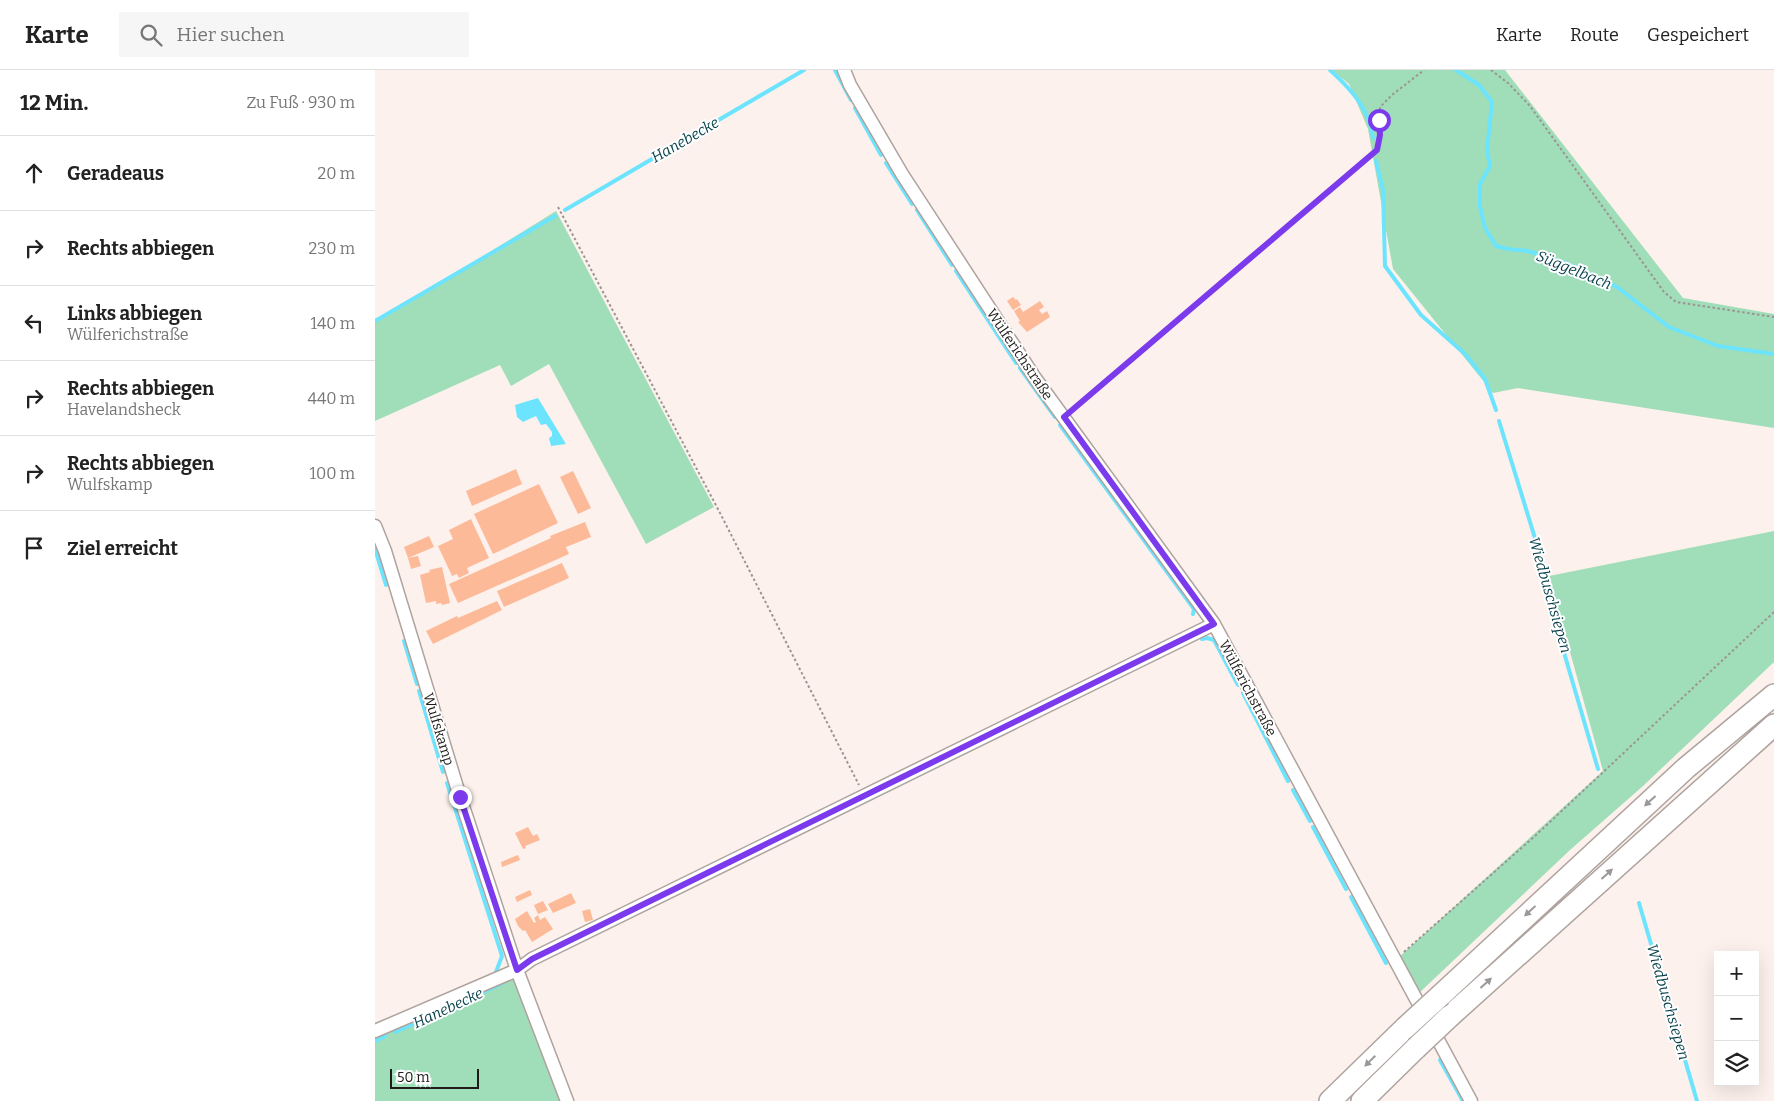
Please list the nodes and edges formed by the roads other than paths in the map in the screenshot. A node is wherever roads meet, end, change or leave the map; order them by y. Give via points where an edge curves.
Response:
1 (844, 70) edge
2 (375, 526) edge
3 (1214, 624) junction
4 (1774, 681) edge
5 (1774, 695) edge
6 (1774, 725) edge
7 (1774, 739) edge
8 (1686, 768) junction
9 (1710, 781) junction
10 (517, 970) junction
11 (375, 1031) edge
12 (567, 1101) edge
13 (1330, 1101) edge
14 (1362, 1101) edge
15 (1471, 1101) edge

1 - 3 street, Wülferichstraße via 902,174 1035,378
2 - 10 street, Wulfskamp
3 - 10 street via 532,959
3 - 15 street, Wülferichstraße
4 - 8 highway
5 - 8 highway
6 - 9 highway
7 - 9 highway via 1751,758
8 -> 13 highway, bridge
14 -> 9 highway, bridge via 1450,1016
10 - 11 street
10 - 12 street, Wulfskamp

